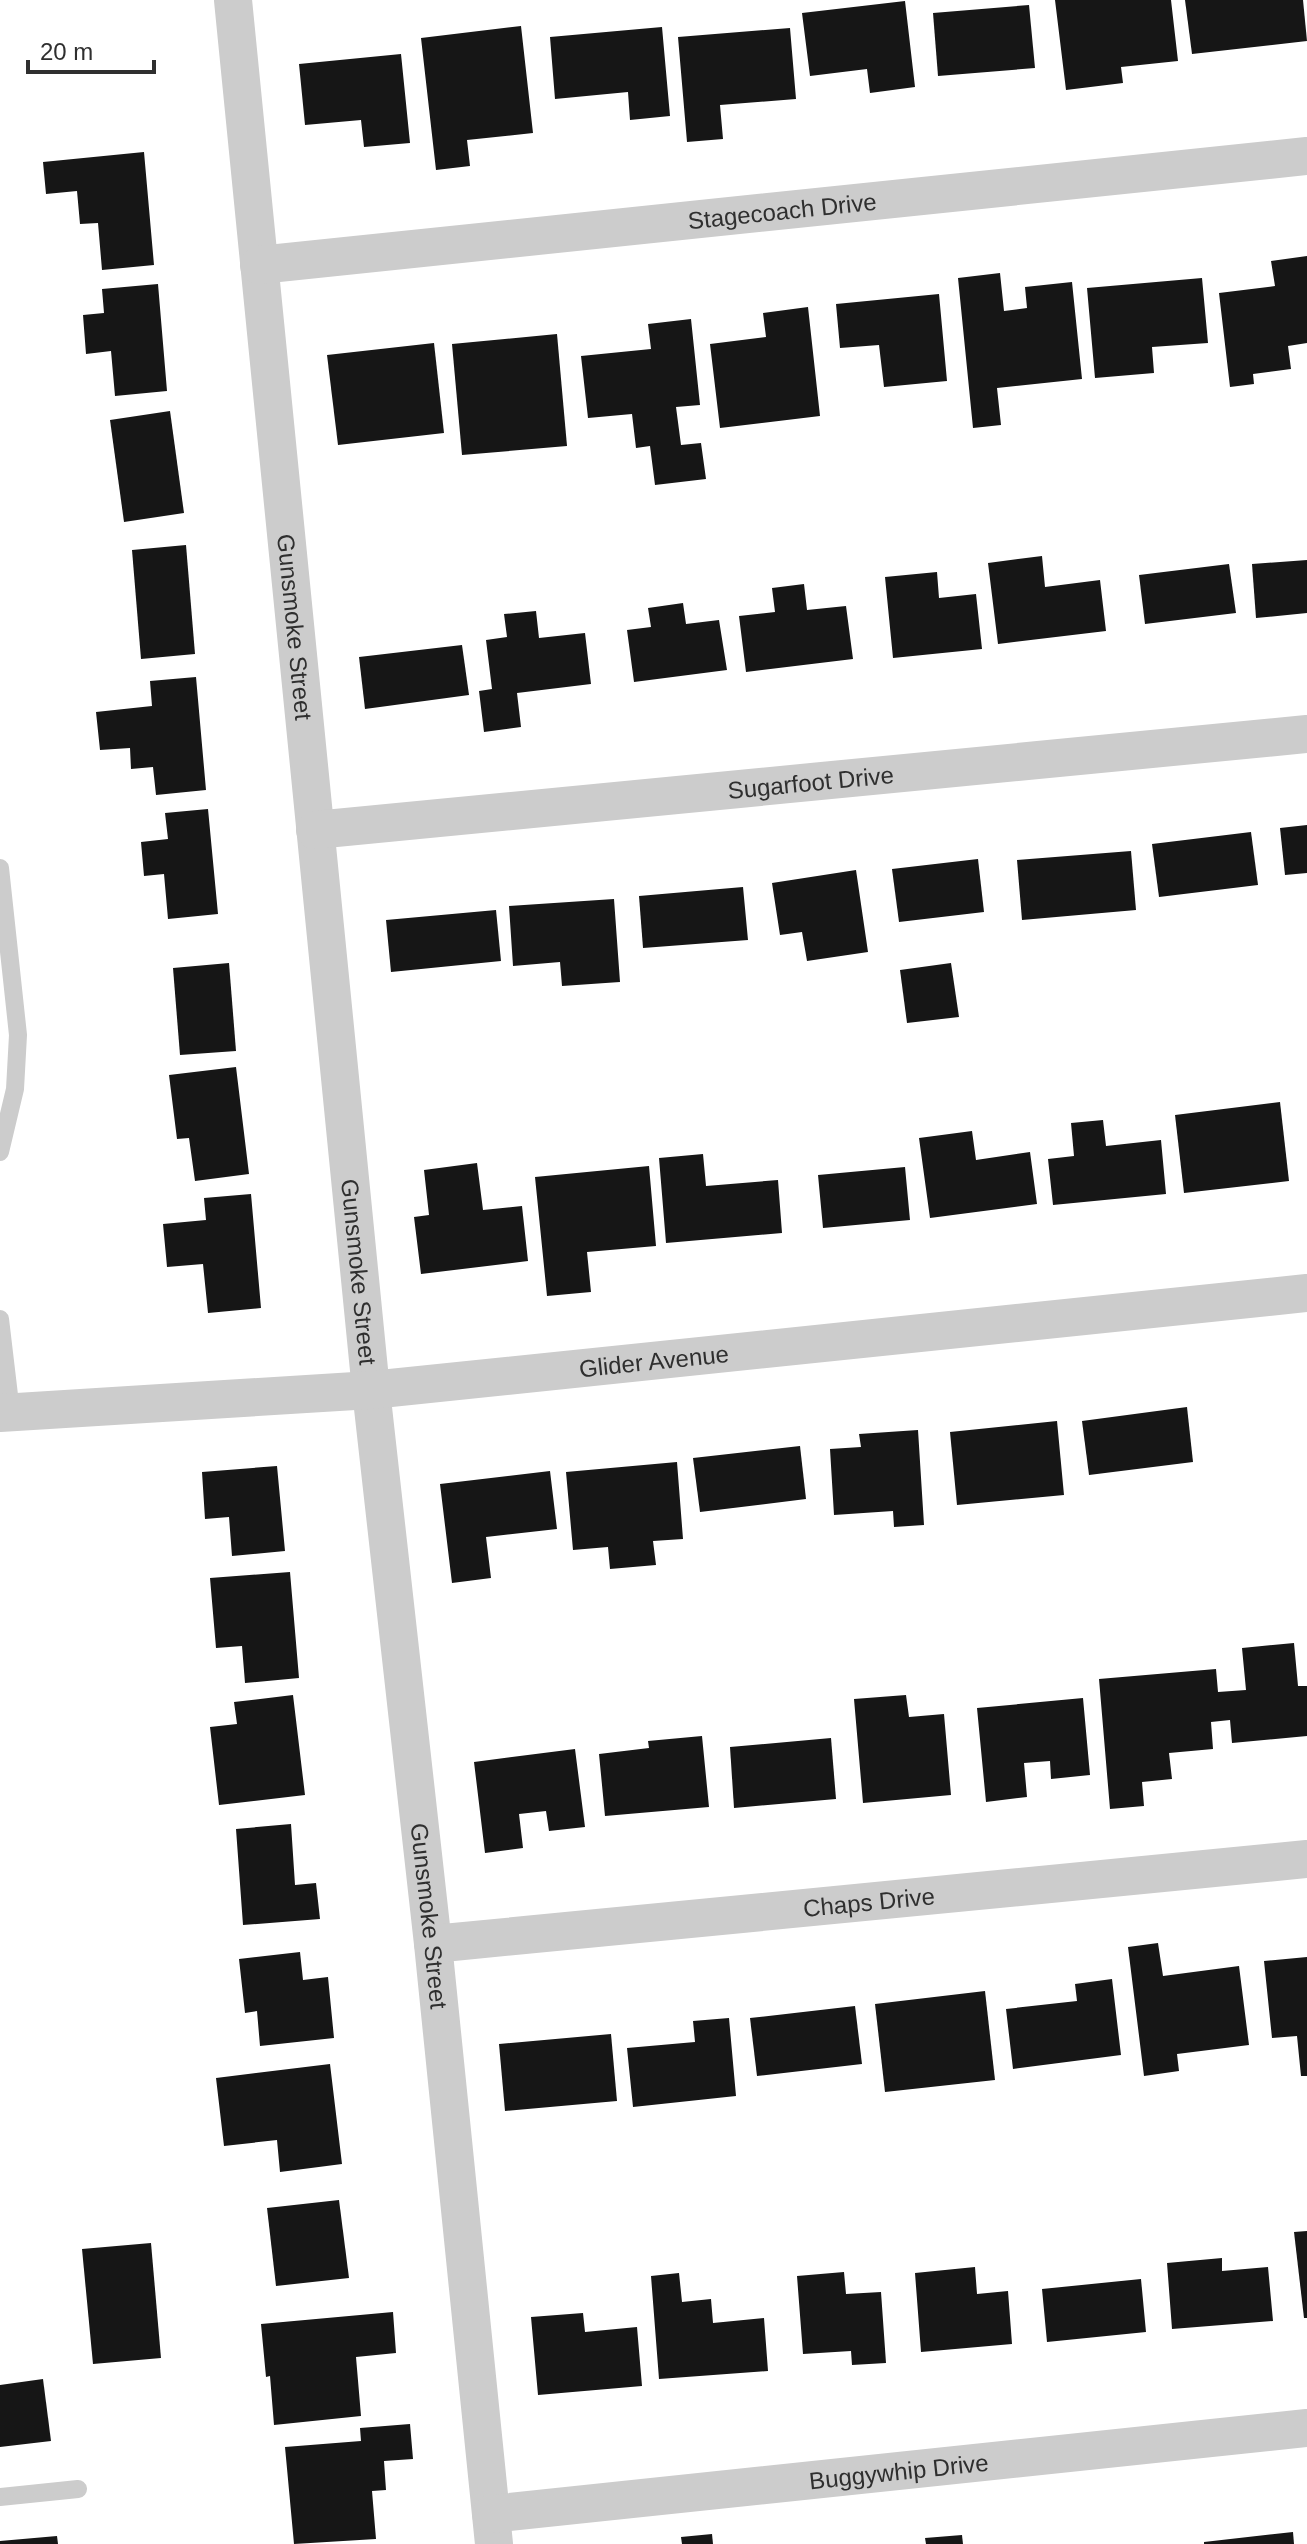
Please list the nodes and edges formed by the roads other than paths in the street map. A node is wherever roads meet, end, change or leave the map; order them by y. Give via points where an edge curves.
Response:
1 (233, 0) edge
2 (1307, 156) edge
3 (259, 265) junction
4 (1307, 734) edge
5 (315, 830) junction
6 (0, 868) edge
7 (0, 1152) edge
8 (1307, 1293) edge
9 (0, 1319) edge
10 (371, 1390) junction
11 (6, 1412) edge
12 (1307, 1859) edge
13 (433, 1944) junction
14 (1307, 2428) edge
15 (78, 2489) dead end
16 (0, 2497) edge
17 (492, 2529) edge

1 - 3 street, Gunsmoke Street
2 - 3 street, Stagecoach Drive
3 - 5 street, Gunsmoke Street
4 - 5 street, Sugarfoot Drive
5 - 10 street, Gunsmoke Street
6 - 7 lane via 18,1035 15,1089
8 - 10 street, Glider Avenue
9 - 11 lane
10 - 11 street, Glider Avenue
10 - 13 street, Gunsmoke Street
12 - 13 street, Chaps Drive
13 - 17 street, Gunsmoke Street
14 - 17 street, Buggywhip Drive
15 - 16 lane

